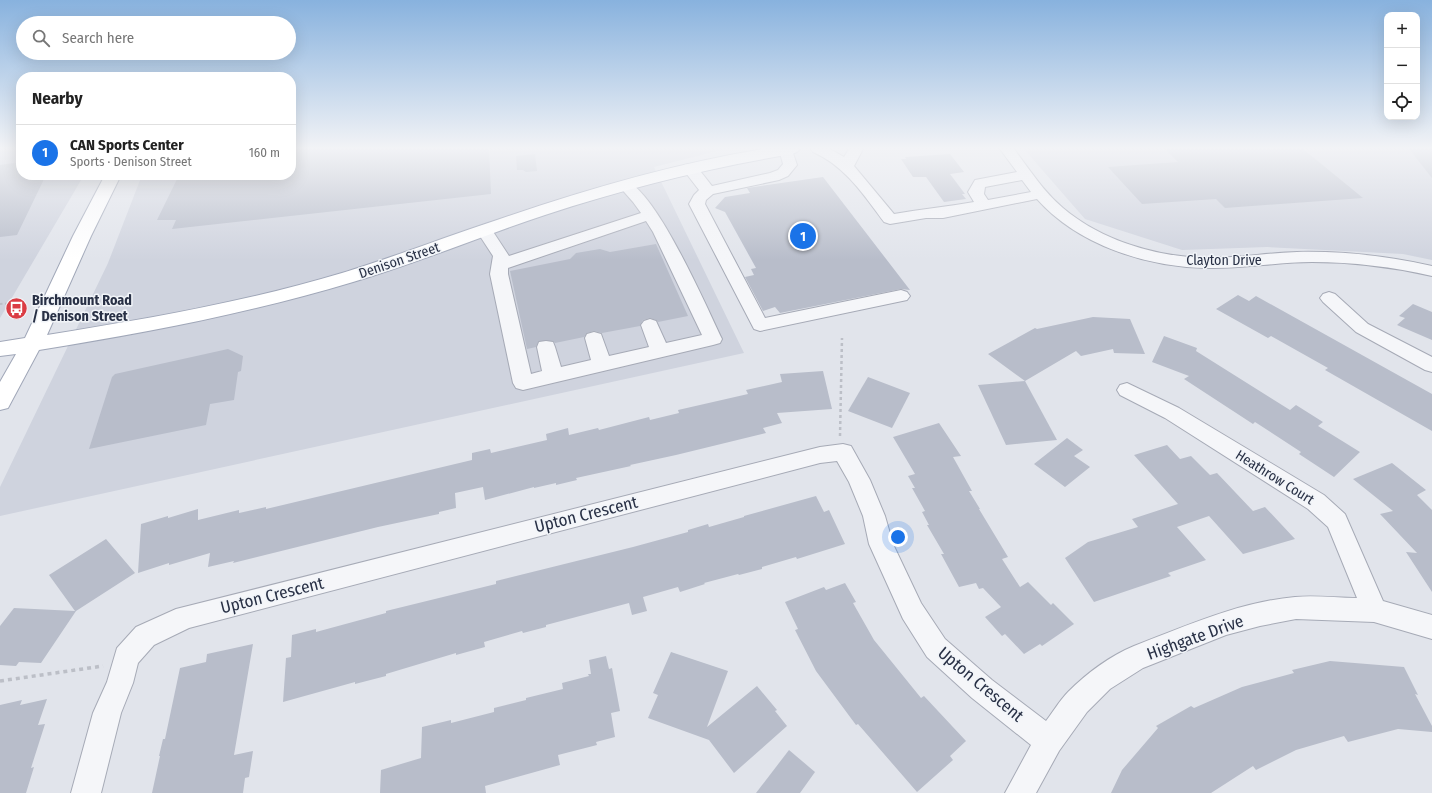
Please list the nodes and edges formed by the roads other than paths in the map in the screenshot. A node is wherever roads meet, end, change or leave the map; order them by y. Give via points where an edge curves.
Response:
1 (107, 186) edge
2 (622, 186) edge
3 (626, 186) edge
4 (704, 186) edge
5 (732, 186) edge
6 (863, 186) edge
7 (978, 186) edge
8 (1036, 186) edge
9 (708, 191) junction
10 (1042, 194) junction
11 (984, 204) junction
12 (650, 215) junction
13 (484, 230) junction
14 (500, 265) junction
15 (1432, 271) edge
16 (901, 296) dead end
17 (1329, 298) dead end
18 (650, 325) dead end
19 (594, 338) dead end
20 (32, 344) junction
21 (546, 347) dead end
22 (0, 349) edge
23 (660, 351) junction
24 (602, 364) junction
25 (1432, 365) edge
26 (553, 376) junction
27 (1127, 390) dead end
28 (0, 402) edge
29 (1374, 610) junction
30 (1432, 627) edge
31 (1049, 741) junction
32 (86, 793) edge
33 (1020, 793) edge

1 - 20 main road
2 - 13 main road, Denison Street
3 - 12 street
4 - 9 street
5 - 9 street
6 - 11 street via 890,219 943,213
7 - 11 street via 976,193
8 - 10 street, Clayton Drive
9 - 16 street via 699,198 697,204 760,325
10 - 11 street
10 - 15 street, Clayton Drive via 1065,218 1104,240 1140,253 1169,259 1205,263 1341,257 1387,262
12 - 14 street
12 - 23 street via 661,232 713,339
13 - 14 street via 501,256
13 - 20 main road, Denison Street via 346,278 277,296 212,311
14 - 26 street via 523,383
17 - 25 street via 1362,328
18 - 23 street
19 - 24 street
20 - 22 main road, Denison Street
20 - 28 main road
21 - 26 street
23 - 24 street
24 - 26 street
27 - 29 street, Heathrow Court via 1172,413 1316,502 1337,521
29 - 30 street, Highgate Drive
29 - 31 street, Highgate Drive via 1296,608 1260,614 1225,623 1134,659 1101,680 1077,702
31 - 32 street, Upton Crescent via 982,689 936,648 912,611 881,544 874,516 860,480 843,452 820,455 184,617 145,636 126,657 120,683 107,713
31 - 33 street, Highgate Drive

